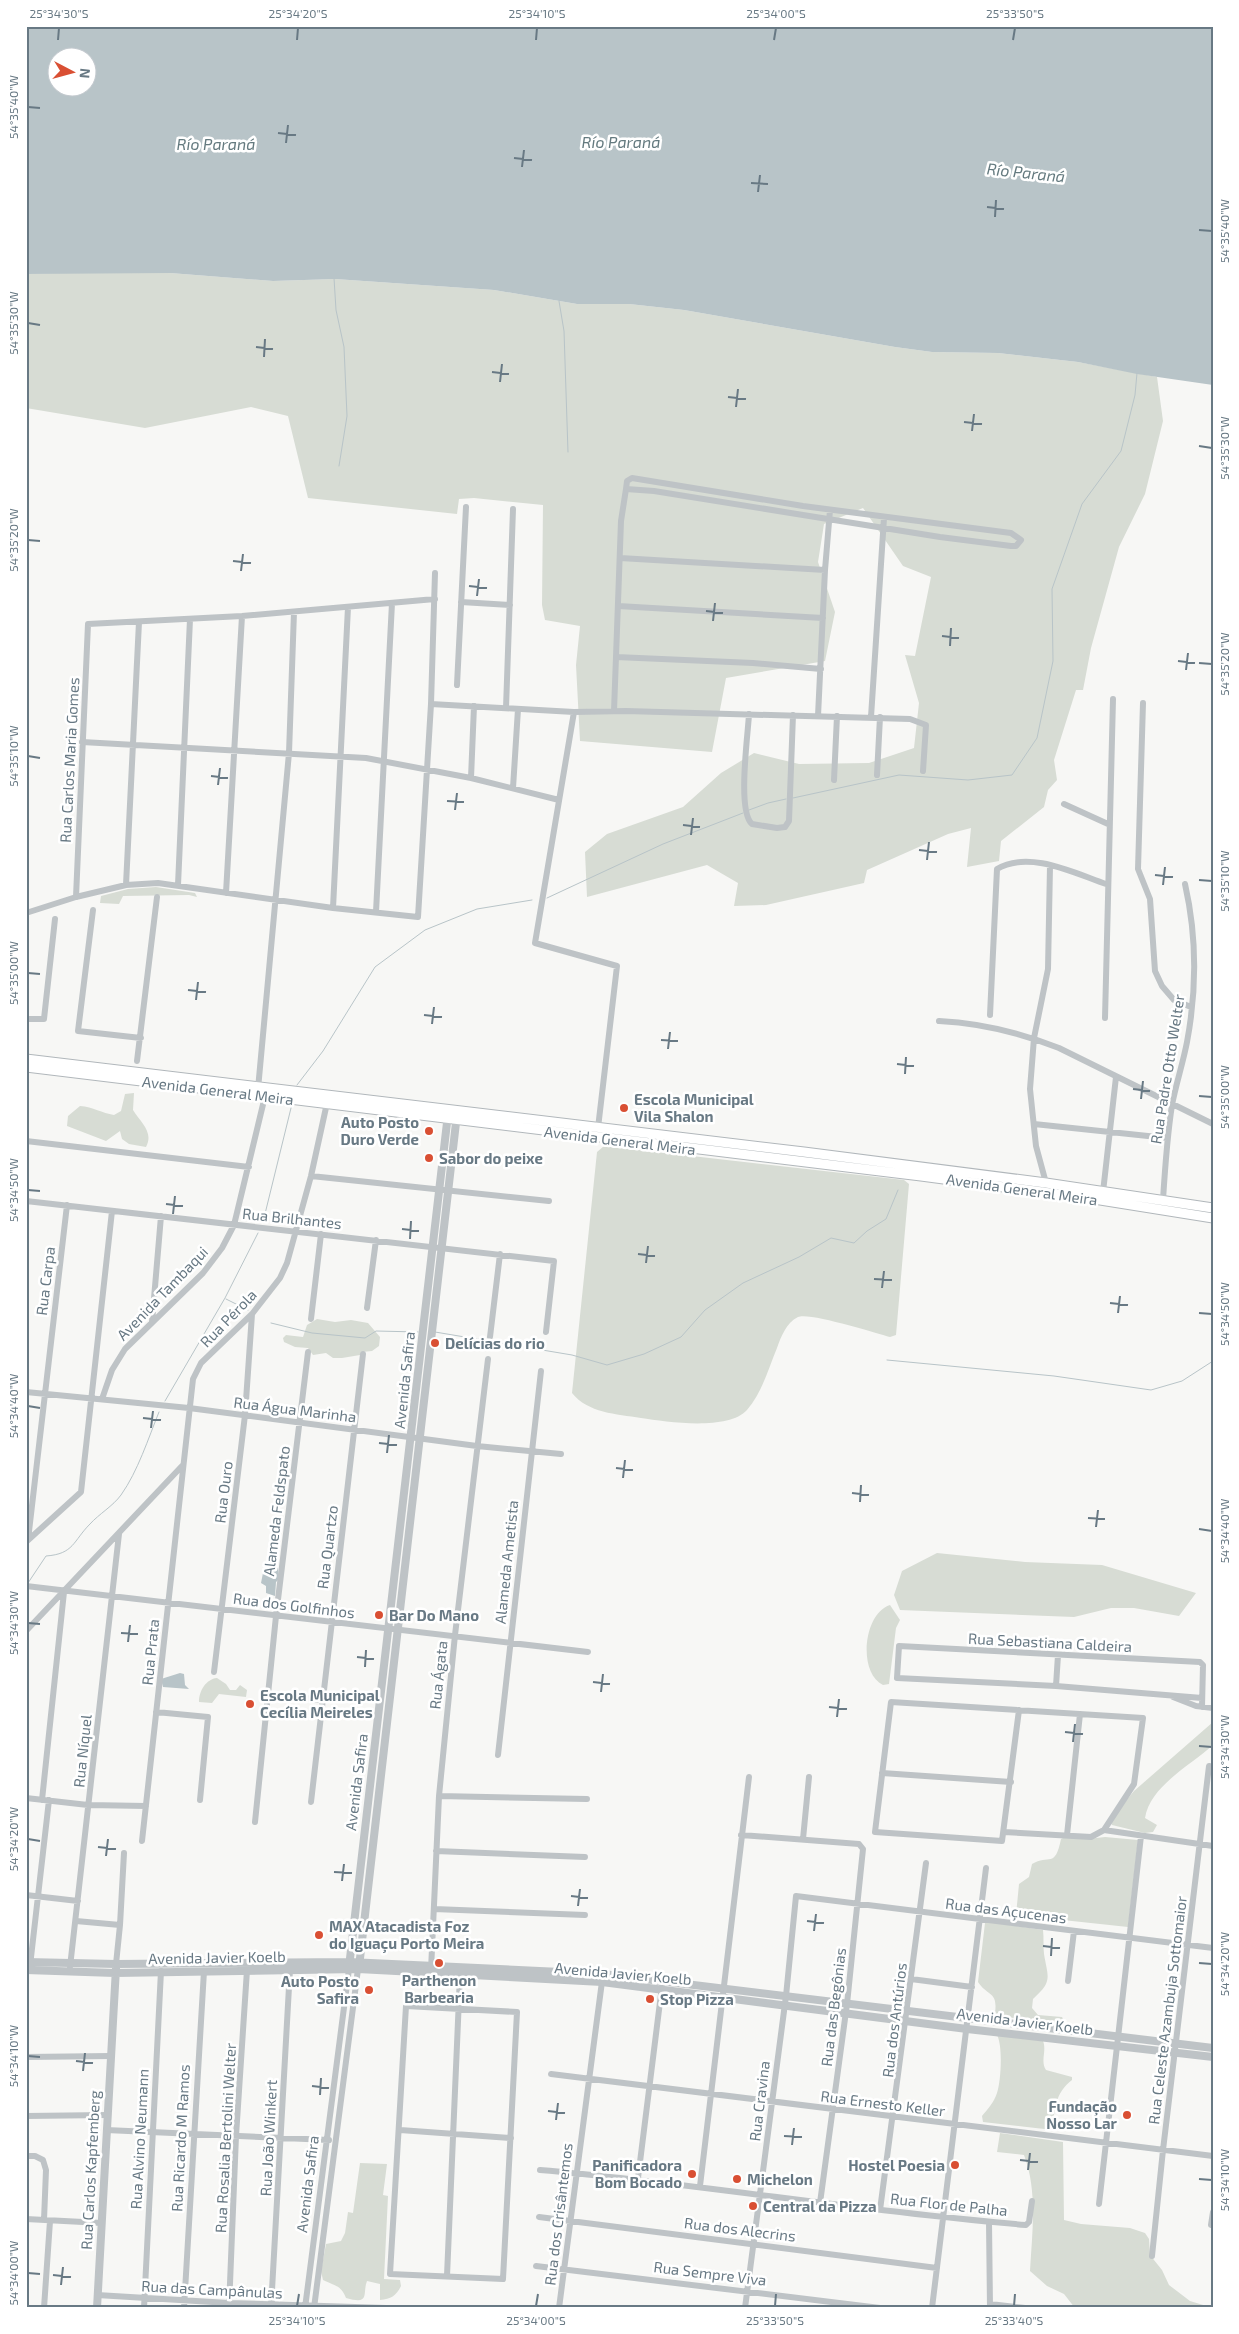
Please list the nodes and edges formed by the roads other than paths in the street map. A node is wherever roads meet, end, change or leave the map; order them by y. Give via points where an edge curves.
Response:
1 (626, 489) junction
2 (466, 507) dead end
3 (513, 510) dead end
4 (830, 510) junction
5 (884, 518) junction
6 (829, 520) junction
7 (883, 528) junction
8 (620, 558) junction
9 (825, 570) junction
10 (435, 573) dead end
11 (435, 599) junction
12 (461, 602) junction
13 (392, 603) junction
14 (510, 604) junction
15 (618, 606) junction
16 (348, 607) junction
17 (294, 612) junction
18 (242, 616) junction
19 (823, 618) junction
20 (190, 619) junction
21 (139, 622) junction
22 (616, 657) junction
23 (820, 669) junction
24 (458, 685) dead end
25 (1113, 698) dead end
26 (1143, 703) dead end
27 (431, 704) junction
28 (474, 706) junction
29 (506, 708) junction
30 (518, 709) junction
31 (614, 711) junction
32 (574, 712) junction
33 (749, 714) junction
34 (793, 715) junction
35 (818, 716) junction
36 (836, 716) junction
37 (870, 717) junction
38 (880, 717) junction
39 (82, 742) junction
40 (133, 745) junction
41 (184, 748) junction
42 (234, 751) junction
43 (289, 753) junction
44 (342, 756) junction
45 (385, 761) junction
46 (426, 769) junction
47 (923, 771) dead end
48 (877, 775) dead end
49 (471, 778) junction
50 (834, 780) dead end
51 (513, 788) junction
52 (559, 800) junction
53 (1064, 804) dead end
54 (1108, 824) junction
55 (1050, 866) junction
56 (1106, 884) junction
57 (1186, 884) dead end
58 (126, 885) junction
59 (178, 885) junction
60 (226, 893) junction
61 (76, 897) junction
62 (158, 897) dead end
63 (277, 900) junction
64 (333, 908) junction
65 (93, 910) dead end
66 (376, 912) junction
67 (26, 913) edge
68 (55, 920) dead end
69 (1191, 1007) junction
70 (990, 1015) dead end
71 (26, 1018) edge
72 (1105, 1018) dead end
73 (939, 1020) dead end
74 (141, 1038) junction
75 (1034, 1038) junction
76 (26, 1059) edge
77 (137, 1066) junction
78 (26, 1067) edge
79 (1116, 1077) junction
80 (262, 1091) junction
81 (327, 1103) junction
82 (1172, 1104) junction
83 (453, 1114) junction
84 (1034, 1124) junction
85 (1213, 1124) edge
86 (1110, 1132) junction
87 (597, 1133) junction
88 (1167, 1138) junction
89 (26, 1141) edge
90 (248, 1167) junction
91 (311, 1176) junction
92 (440, 1188) junction
93 (1046, 1188) junction
94 (450, 1189) junction
95 (1103, 1192) junction
96 (1163, 1200) junction
97 (26, 1201) edge
98 (548, 1201) dead end
99 (67, 1205) junction
100 (1213, 1208) edge
101 (1162, 1210) junction
102 (112, 1211) junction
103 (161, 1216) junction
104 (1213, 1218) edge
105 (234, 1225) junction
106 (296, 1230) junction
107 (321, 1234) junction
108 (376, 1240) junction
109 (433, 1247) junction
110 (443, 1248) junction
111 (500, 1254) junction
112 (367, 1308) dead end
113 (252, 1314) junction
114 (310, 1319) dead end
115 (152, 1322) junction
116 (546, 1332) dead end
117 (490, 1337) dead end
118 (308, 1352) dead end
119 (363, 1354) dead end
120 (488, 1359) dead end
121 (541, 1371) dead end
122 (26, 1392) edge
123 (44, 1394) junction
124 (92, 1398) junction
125 (102, 1399) junction
126 (189, 1408) junction
127 (244, 1416) junction
128 (300, 1422) junction
129 (354, 1428) junction
130 (416, 1438) junction
131 (477, 1446) junction
132 (531, 1452) junction
133 (561, 1454) dead end
134 (182, 1466) junction
135 (119, 1534) junction
136 (27, 1541) edge
137 (26, 1586) edge
138 (64, 1592) junction
139 (112, 1598) junction
140 (167, 1604) junction
141 (221, 1609) junction
142 (276, 1616) junction
143 (331, 1622) junction
144 (388, 1629) junction
145 (26, 1631) edge
146 (397, 1631) junction
147 (455, 1635) junction
148 (510, 1643) junction
149 (588, 1652) dead end
150 (1058, 1655) junction
151 (214, 1672) dead end
152 (1056, 1686) junction
153 (268, 1694) junction
154 (1168, 1695) junction
155 (1202, 1698) junction
156 (323, 1700) junction
157 (1202, 1707) junction
158 (1213, 1708) edge
159 (1019, 1710) junction
160 (156, 1712) junction
161 (1080, 1714) junction
162 (374, 1753) junction
163 (384, 1754) junction
164 (498, 1755) dead end
165 (1211, 1766) edge
166 (882, 1773) junction
167 (749, 1777) dead end
168 (808, 1777) dead end
169 (1011, 1782) junction
170 (439, 1796) junction
171 (26, 1798) edge
172 (587, 1799) dead end
173 (46, 1800) junction
174 (200, 1800) dead end
175 (311, 1802) dead end
176 (88, 1805) junction
177 (146, 1806) junction
178 (255, 1822) dead end
179 (1104, 1830) junction
180 (1004, 1832) junction
181 (741, 1835) junction
182 (1067, 1836) junction
183 (1142, 1836) junction
184 (803, 1839) junction
185 (142, 1841) dead end
186 (1200, 1844) junction
187 (1213, 1846) edge
188 (436, 1851) junction
189 (124, 1853) dead end
190 (585, 1857) dead end
191 (926, 1863) dead end
192 (986, 1868) dead end
193 (26, 1895) edge
194 (796, 1896) joint
195 (38, 1897) junction
196 (78, 1901) junction
197 (857, 1903) junction
198 (434, 1909) junction
199 (920, 1911) junction
200 (585, 1914) dead end
201 (981, 1919) junction
202 (76, 1920) junction
203 (120, 1925) junction
204 (1074, 1931) junction
205 (1130, 1938) junction
206 (1188, 1945) junction
207 (1213, 1948) edge
208 (349, 1965) junction
209 (28, 1966) edge
210 (359, 1966) junction
211 (70, 1967) junction
212 (116, 1968) junction
213 (290, 1969) junction
214 (431, 1969) junction
215 (247, 1970) junction
216 (204, 1971) junction
217 (161, 1972) junction
218 (460, 1975) junction
219 (602, 1978) junction
220 (911, 1979) junction
221 (1068, 1981) dead end
222 (662, 1985) junction
223 (972, 1987) junction
224 (724, 1988) junction
225 (786, 1996) junction
226 (723, 1997) junction
227 (785, 2005) junction
228 (461, 2008) junction
229 (847, 2008) junction
230 (908, 2011) junction
231 (968, 2018) junction
232 (906, 2020) junction
233 (967, 2029) junction
234 (1117, 2036) junction
235 (1177, 2043) junction
236 (1116, 2046) junction
237 (1213, 2048) edge
238 (1176, 2053) junction
239 (110, 2056) junction
240 (26, 2057) edge
241 (1213, 2057) edge
242 (551, 2074) dead end
243 (588, 2078) junction
244 (649, 2086) junction
245 (710, 2092) junction
246 (771, 2101) junction
247 (832, 2109) junction
248 (107, 2115) junction
249 (26, 2116) edge
250 (894, 2116) junction
251 (956, 2124) junction
252 (106, 2130) junction
253 (400, 2130) junction
254 (152, 2132) junction
255 (193, 2134) junction
256 (455, 2134) junction
257 (236, 2136) junction
258 (511, 2138) junction
259 (281, 2139) junction
260 (326, 2140) junction
261 (335, 2141) junction
262 (1106, 2142) junction
263 (1163, 2150) junction
264 (26, 2156) edge
265 (1213, 2156) edge
266 (540, 2170) dead end
267 (576, 2173) junction
268 (638, 2178) junction
269 (700, 2186) junction
270 (760, 2194) junction
271 (1032, 2201) dead end
272 (820, 2202) junction
273 (1099, 2204) dead end
274 (880, 2210) junction
275 (1213, 2212) edge
276 (539, 2217) dead end
277 (944, 2218) junction
278 (26, 2219) edge
279 (47, 2220) junction
280 (571, 2221) junction
281 (989, 2222) junction
282 (102, 2223) junction
283 (1211, 2225) dead end
284 (753, 2244) junction
285 (1152, 2256) dead end
286 (536, 2266) dead end
287 (564, 2268) junction
288 (937, 2268) junction
289 (447, 2276) junction
290 (747, 2290) junction
291 (98, 2295) junction
292 (145, 2299) junction
293 (184, 2304) edge
294 (229, 2306) edge
295 (271, 2306) edge
296 (990, 2306) edge
297 (305, 2307) edge
298 (314, 2307) edge
299 (44, 2308) edge
300 (97, 2308) edge
301 (144, 2308) edge
302 (386, 2308) edge
303 (559, 2308) edge
304 (745, 2308) edge
305 (880, 2308) edge
306 (932, 2308) edge
307 (1025, 2308) edge

1 - 4 street via 627,481 632,478
1 - 6 street
1 - 8 street
2 - 12 street
3 - 14 street
4 - 5 street
4 - 6 street
5 - 7 street
5 - 7 street via 1011,534 1020,540 1016,546 1011,546
6 - 7 street
6 - 9 street
7 - 37 street
8 - 9 street
8 - 15 street
9 - 19 street
10 - 11 street
11 - 13 street
11 - 27 street
12 - 14 street
12 - 24 street
13 - 16 street
13 - 45 street
14 - 29 street
15 - 19 street
15 - 22 street
16 - 17 street
16 - 44 street
17 - 18 street
17 - 43 street, Avenida Tambaqui
18 - 20 street
18 - 42 street
19 - 23 street
20 - 21 street
20 - 41 street
21 - 39 street, Rua Carlos Maria Gomes via 88,624
21 - 40 street
22 - 23 street
22 - 31 street
23 - 35 street
25 - 54 street
26 - 69 street via 1138,869 1150,900 1155,971 1174,1000
27 - 28 street
27 - 46 street
28 - 29 street
28 - 49 street
29 - 30 street
30 - 32 street
30 - 51 street
31 - 32 street
31 - 33 street
32 - 52 street
33 - 34 street
33 - 34 street via 745,782 747,818 752,824 777,828 785,827 789,821
34 - 35 street
35 - 36 street
36 - 37 street
36 - 50 street
37 - 38 street
38 - 47 street via 910,719 926,725
38 - 48 street
39 - 40 street
39 - 61 street, Rua Carlos Maria Gomes
40 - 41 street
40 - 58 street
41 - 42 street
41 - 59 street
42 - 43 street
42 - 60 street
43 - 44 street
43 - 63 street, Avenida Tambaqui
44 - 45 street
44 - 64 street
45 - 46 street
45 - 66 street
46 - 49 street
46 - 66 street via 418,916
49 - 51 street
51 - 52 street
52 - 87 street via 535,943 617,966
53 - 54 street
54 - 56 street
55 - 56 street
55 - 70 street via 1030,862 997,869
55 - 75 street via 1048,969
56 - 72 street
57 - 69 street, Rua Padre Otto Welter via 1196,955
58 - 59 street
58 - 61 street
59 - 60 street
60 - 63 street
61 - 67 street
62 - 74 street
63 - 64 street
63 - 80 street, Avenida Tambaqui
64 - 66 street
65 - 74 street via 78,1031
68 - 71 street via 44,1019
69 - 82 street, Rua Padre Otto Welter via 1187,1043
73 - 75 street
74 - 77 street
75 - 79 street
75 - 84 street via 1030,1088
76 - 77 main road, Avenida General Meira
77 - 80 main road, Avenida General Meira
78 - 80 main road, Avenida General Meira
79 - 82 street
79 - 86 street
80 - 81 main road, Avenida General Meira
80 - 83 main road, Avenida General Meira
80 - 90 street, Avenida Tambaqui
81 - 83 main road, Avenida General Meira
81 - 91 street, Rua Pérola
82 - 85 street
82 - 88 street, Rua Padre Otto Welter
83 - 87 main road, Avenida General Meira
83 - 92 street, Avenida Safira
83 - 94 street, Avenida Safira
84 - 86 street
84 - 93 street
86 - 88 street
86 - 95 street
87 - 93 main road, Avenida General Meira
88 - 96 street, Rua Padre Otto Welter
89 - 90 street
90 - 105 street, Avenida Tambaqui
91 - 92 street
91 - 106 street, Rua Pérola
92 - 94 street
92 - 109 street, Avenida Safira
93 - 95 main road, Avenida General Meira
93 - 101 main road, Avenida General Meira
94 - 98 street
94 - 110 street, Avenida Safira
95 - 96 main road, Avenida General Meira
96 - 100 main road, Avenida General Meira
96 - 101 main road
97 - 99 street, Rua Brilhantes
99 - 102 street, Rua Brilhantes
99 - 123 street, Rua Carpa
101 - 104 main road, Avenida General Meira
102 - 103 street, Rua Brilhantes
102 - 124 street
103 - 105 street, Rua Brilhantes
103 - 115 street
105 - 106 street, Rua Brilhantes
105 - 115 street, Avenida Tambaqui via 203,1273
106 - 107 street, Rua Brilhantes
106 - 113 street, Rua Pérola via 280,1278
107 - 108 street, Rua Brilhantes
107 - 114 street
108 - 109 street, Rua Brilhantes
108 - 112 street
109 - 110 street, Rua Brilhantes
109 - 130 street, Avenida Safira via 422,1338
110 - 111 street, Rua Brilhantes
110 - 130 street, Avenida Safira
111 - 116 street, Rua Brilhantes via 554,1260
111 - 117 street
113 - 126 street, Rua Pérola via 201,1362 193,1379
113 - 127 street, Rua Ouro
115 - 125 street, Avenida Tambaqui via 125,1348 112,1370
118 - 128 street, Alameda Feldspato
119 - 129 street, Rua Quartzo
120 - 131 street, Rua Ágata
121 - 132 street, Alameda Ametista
122 - 123 street, Rua Água Marinha
123 - 124 street, Rua Água Marinha
123 - 136 street, Rua Carpa
124 - 125 street, Rua Água Marinha
124 - 136 street via 81,1492
125 - 126 street, Rua Água Marinha
126 - 127 street, Rua Água Marinha
126 - 134 street, Rua Pérola
127 - 128 street, Rua Água Marinha
127 - 141 street, Rua Ouro
128 - 129 street, Rua Água Marinha
128 - 142 street, Alameda Feldspato
129 - 130 street, Rua Água Marinha
129 - 143 street, Rua Quartzo
130 - 131 street, Rua Água Marinha
130 - 144 street, Avenida Safira
130 - 146 street, Avenida Safira
131 - 132 street, Rua Água Marinha
131 - 147 street, Rua Ágata
132 - 133 street, Rua Água Marinha
132 - 148 street, Alameda Ametista
134 - 135 street
134 - 140 street, Rua Prata
135 - 138 street
135 - 139 street, Rua Níquel
137 - 138 street, Rua dos Golfinhos
138 - 139 street, Rua dos Golfinhos
138 - 145 street
138 - 173 street
139 - 140 street, Rua dos Golfinhos
139 - 176 street, Rua Níquel
140 - 141 street, Rua dos Golfinhos
140 - 160 street, Rua Prata
141 - 142 street, Rua dos Golfinhos
141 - 151 street, Rua Ouro
142 - 143 street, Rua dos Golfinhos
142 - 153 street, Alameda Feldspato
143 - 144 street, Rua dos Golfinhos
143 - 156 street, Rua Quartzo
144 - 146 street, Rua dos Golfinhos
144 - 162 street, Avenida Safira
146 - 147 street, Rua dos Golfinhos
146 - 163 street, Avenida Safira
147 - 148 street, Rua dos Golfinhos
147 - 170 street, Rua Ágata
148 - 149 street, Rua dos Golfinhos
148 - 164 street, Alameda Ametista
150 - 152 street
150 - 152 street, Rua Sebastiana Caldeira via 899,1646 897,1678
150 - 155 street, Rua Sebastiana Caldeira via 1200,1662 1204,1665
152 - 154 street
153 - 156 street
153 - 178 street, Alameda Feldspato
154 - 155 street
154 - 157 street
155 - 157 street
156 - 175 street, Rua Quartzo
157 - 158 street
159 - 161 street
159 - 166 street via 891,1702
159 - 169 street
160 - 174 street via 208,1717
160 - 177 street, Rua Prata
161 - 179 street via 1143,1718 1134,1784
161 - 182 street
162 - 163 street
162 - 208 street, Avenida Safira
163 - 210 street, Avenida Safira
165 - 186 street, Rua Celeste Azambuja Sottomaior
166 - 169 street
166 - 180 street via 875,1832 1000,1841
167 - 181 street
168 - 184 street
169 - 180 street
170 - 172 street
170 - 188 street, Rua Ágata
171 - 173 street
173 - 176 street
173 - 195 street
176 - 177 street
176 - 196 street, Rua Níquel
177 - 185 street, Rua Prata
179 - 182 street via 1091,1837
179 - 183 street
180 - 182 street
181 - 184 street
181 - 224 street
183 - 186 street
183 - 205 street
184 - 197 street, Rua das Begônias via 862,1845
186 - 187 street
186 - 206 street, Rua Celeste Azambuja Sottomaior
188 - 190 street
188 - 198 street, Rua Ágata
189 - 203 street, Rua Carlos Kapfemberg
191 - 199 street, Rua dos Antúrios
192 - 201 street
193 - 195 street
194 - 197 street, Rua das Açucenas
194 - 225 street, Rua Cravina
195 - 196 street
195 - 209 street
196 - 202 street, Rua Níquel
197 - 199 street, Rua das Açucenas
197 - 229 street, Rua das Begônias
198 - 200 street
198 - 214 street, Rua Ágata
199 - 201 street, Rua das Açucenas
199 - 220 street, Rua dos Antúrios
201 - 204 street, Rua das Açucenas
201 - 223 street
202 - 203 street
202 - 211 street, Rua Níquel
203 - 212 street, Rua Carlos Kapfemberg
204 - 205 street, Rua das Açucenas
204 - 221 street
205 - 206 street, Rua das Açucenas
205 - 234 street
206 - 207 street, Rua das Açucenas
206 - 235 street, Rua Celeste Azambuja Sottomaior
208 - 210 street, Avenida Javier Koelb
208 - 212 street, Avenida Javier Koelb
208 - 213 street, Avenida Javier Koelb
208 - 260 street, Avenida Safira
209 - 211 street, Avenida Javier Koelb
210 - 214 street, Avenida Javier Koelb
210 - 261 street, Avenida Safira
211 - 212 street, Avenida Javier Koelb
212 - 217 street, Avenida Javier Koelb
212 - 239 street, Rua Carlos Kapfemberg
213 - 215 street, Avenida Javier Koelb
213 - 259 street, Rua João Winkert
214 - 218 street, Avenida Javier Koelb
214 - 219 street, Avenida Javier Koelb
215 - 216 street, Avenida Javier Koelb
215 - 257 street, Rua Rosalia Bertolini Welter
216 - 217 street, Avenida Javier Koelb
216 - 255 street, Rua Ricardo M Ramos
217 - 254 street, Rua Alvino Neumann
218 - 219 street, Avenida Javier Koelb
218 - 228 street
219 - 222 street, Avenida Javier Koelb
219 - 243 street, Rua dos Crisântemos
220 - 223 street
220 - 230 street, Rua dos Antúrios
222 - 224 street, Avenida Javier Koelb
222 - 226 street, Avenida Javier Koelb
222 - 244 street
223 - 231 street
224 - 225 street, Avenida Javier Koelb
224 - 226 street
225 - 227 street, Rua Cravina
225 - 229 street, Avenida Javier Koelb
226 - 227 street, Avenida Javier Koelb
226 - 245 street
227 - 229 street, Avenida Javier Koelb
227 - 246 street, Rua Cravina
228 - 253 street via 406,2006
228 - 256 street
228 - 258 street via 517,2012
229 - 230 street, Avenida Javier Koelb
229 - 232 street, Avenida Javier Koelb
229 - 247 street, Rua das Begônias
230 - 231 street, Avenida Javier Koelb
230 - 232 street, Rua dos Antúrios
231 - 233 street
231 - 234 street, Avenida Javier Koelb
232 - 233 street, Avenida Javier Koelb
232 - 250 street, Rua dos Antúrios
233 - 236 street, Avenida Javier Koelb
233 - 251 street
234 - 235 street, Avenida Javier Koelb
234 - 236 street
235 - 237 street, Avenida Javier Koelb
235 - 238 street, Rua Celeste Azambuja Sottomaior
236 - 238 street, Avenida Javier Koelb
236 - 262 street
238 - 241 street, Avenida Javier Koelb
238 - 263 street, Rua Celeste Azambuja Sottomaior
239 - 240 street
239 - 248 street, Rua Carlos Kapfemberg
242 - 243 street, Rua Ernesto Keller
243 - 244 street, Rua Ernesto Keller
243 - 267 street, Rua dos Crisântemos
244 - 245 street, Rua Ernesto Keller
244 - 268 street
245 - 246 street, Rua Ernesto Keller
245 - 269 street
246 - 247 street, Rua Ernesto Keller
246 - 270 street, Rua Cravina
247 - 250 street, Rua Ernesto Keller
247 - 272 street, Rua das Begônias
248 - 249 street
248 - 252 street, Rua Carlos Kapfemberg
250 - 251 street, Rua Ernesto Keller
250 - 274 street, Rua dos Antúrios
251 - 262 street, Rua Ernesto Keller
251 - 277 street
252 - 254 street
252 - 282 street, Rua Carlos Kapfemberg
253 - 256 street
253 - 289 street via 390,2274
254 - 255 street
254 - 292 street, Rua Alvino Neumann
255 - 257 street
255 - 293 street, Rua Ricardo M Ramos
256 - 258 street
256 - 289 street
257 - 259 street
257 - 294 street, Rua Rosalia Bertolini Welter
258 - 289 street via 503,2279
259 - 260 street
259 - 295 street, Rua João Winkert
260 - 261 street
260 - 297 street, Avenida Safira
261 - 298 street, Avenida Safira
262 - 263 street, Rua Ernesto Keller
262 - 273 street
263 - 265 street, Rua Ernesto Keller
263 - 285 street, Rua Celeste Azambuja Sottomaior
264 - 279 street via 43,2160
266 - 267 street, Rua Flor de Palha
267 - 268 street, Rua Flor de Palha
267 - 280 street, Rua dos Crisântemos
268 - 269 street, Rua Flor de Palha
269 - 270 street, Rua Flor de Palha
270 - 272 street, Rua Flor de Palha
270 - 284 street, Rua Cravina
271 - 281 street, Rua Flor de Palha via 1028,2224
272 - 274 street, Rua Flor de Palha
274 - 277 street, Rua Flor de Palha
275 - 283 street
276 - 280 street, Rua dos Alecrins
277 - 281 street, Rua Flor de Palha
277 - 288 street
278 - 279 street
279 - 282 street
279 - 299 street
280 - 284 street, Rua dos Alecrins
280 - 287 street, Rua dos Crisântemos
281 - 296 street
282 - 291 street, Rua Carlos Kapfemberg
284 - 288 street, Rua dos Alecrins
284 - 290 street, Rua Cravina
286 - 287 street, Rua Sempre Viva
287 - 290 street, Rua Sempre Viva
287 - 303 street, Rua dos Crisântemos
288 - 306 street
290 - 304 street, Rua Cravina
290 - 305 street, Rua Sempre Viva
291 - 292 street, Rua das Campânulas
291 - 300 street, Rua Carlos Kapfemberg
292 - 293 street, Rua das Campânulas
292 - 301 street, Rua Alvino Neumann
293 - 294 street, Rua das Campânulas
294 - 295 street, Rua das Campânulas
295 - 297 street, Rua das Campânulas
296 - 307 street
297 - 298 street, Rua das Campânulas
298 - 302 street, Rua das Campânulas

